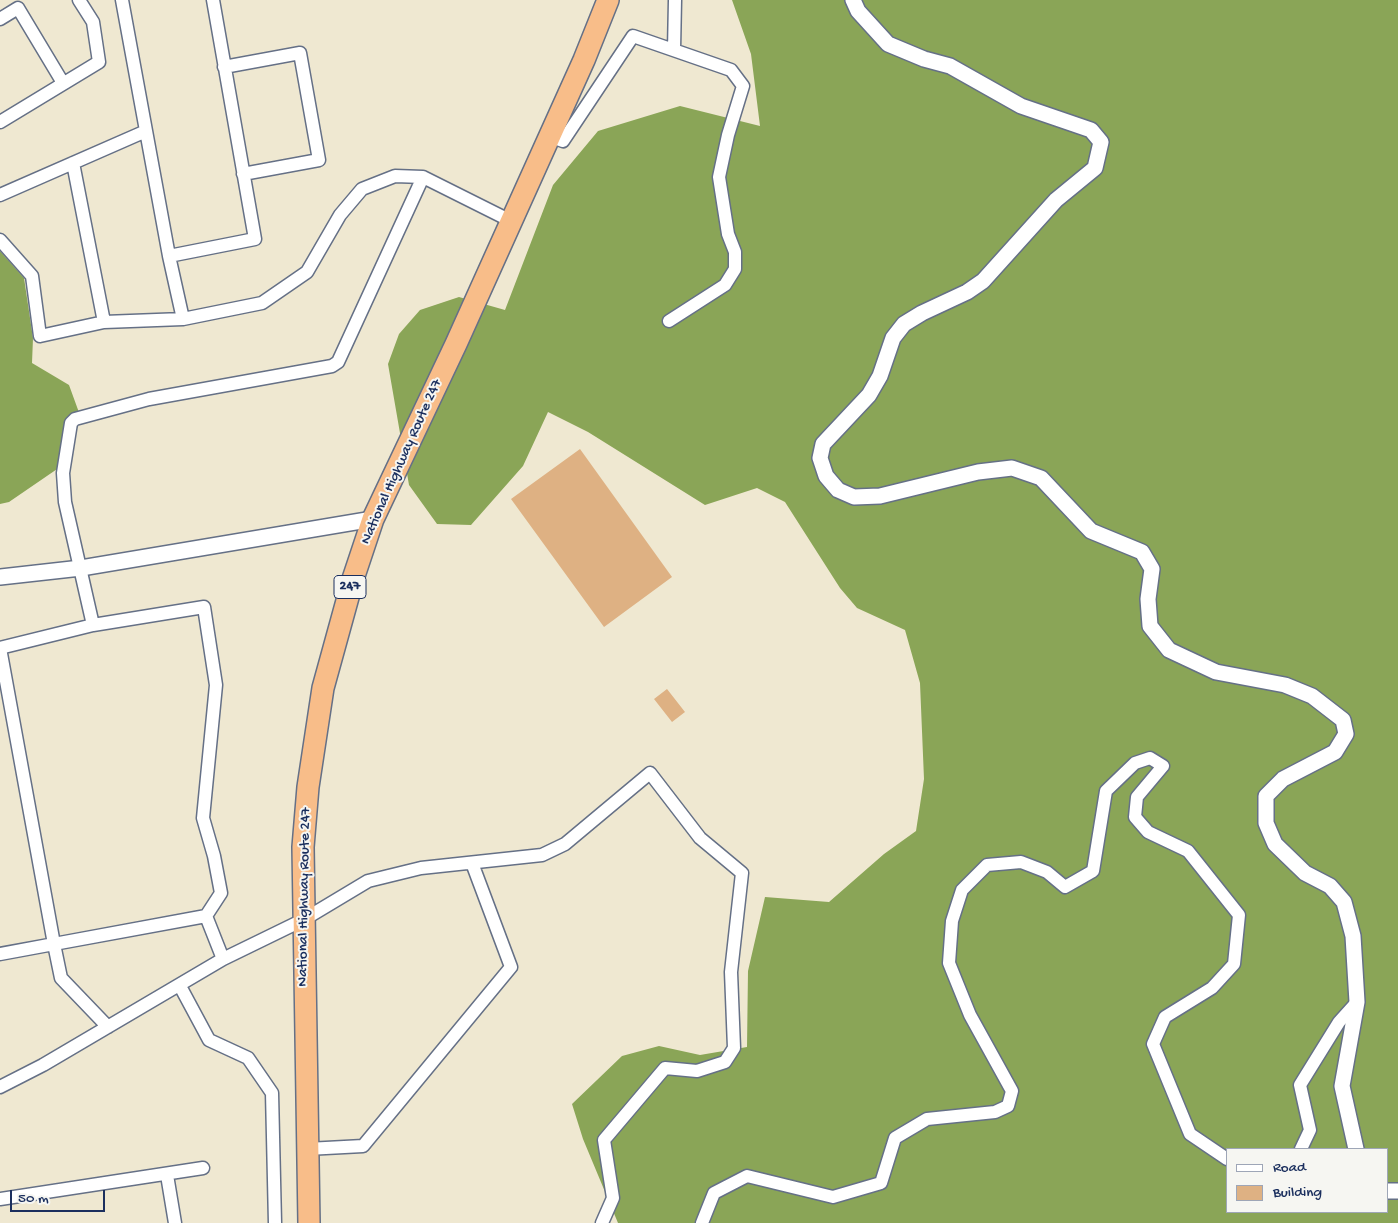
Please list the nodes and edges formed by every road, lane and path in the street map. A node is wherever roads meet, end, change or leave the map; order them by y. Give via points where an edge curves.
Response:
1 (79, 0) edge
2 (122, 0) edge
3 (212, 0) edge
4 (608, 0) edge
5 (675, 0) edge
6 (853, 0) edge
7 (0, 19) edge
8 (674, 50) junction
9 (224, 67) junction
10 (63, 83) junction
11 (0, 122) edge
12 (146, 131) junction
13 (550, 136) junction
14 (73, 163) junction
15 (244, 174) junction
16 (423, 177) junction
17 (0, 195) edge
18 (511, 221) junction
19 (0, 240) edge
20 (168, 256) junction
21 (183, 319) junction
22 (669, 321) dead end
23 (104, 322) junction
24 (373, 519) junction
25 (81, 568) junction
26 (19, 574) junction
27 (0, 576) edge
28 (0, 582) edge
29 (93, 625) junction
30 (472, 863) junction
31 (206, 916) junction
32 (303, 920) junction
33 (54, 944) junction
34 (0, 954) edge
35 (223, 959) junction
36 (180, 986) junction
37 (1357, 1002) junction
38 (108, 1027) junction
39 (0, 1087) edge
40 (1301, 1148) edge
41 (1356, 1148) edge
42 (307, 1149) junction
43 (1226, 1157) edge
44 (203, 1168) dead end
45 (167, 1175) junction
46 (0, 1199) edge
47 (175, 1223) edge
48 (274, 1223) edge
49 (309, 1223) edge
50 (602, 1223) edge
51 (702, 1223) edge

1 - 10 street via 94,22 99,62
2 - 12 street
3 - 9 street
4 - 13 highway, National Highway Route 247 / 247
5 - 8 street
6 - 37 street via 858,11 888,44 950,66 1021,106 1091,130 1100,142 1095,168 1056,200 983,281 904,324 893,338 880,376 869,395 823,444 820,458 826,476 838,490 854,496 880,496 978,472 1012,468 1041,478 1091,531 1142,552 1152,569 1148,599 1150,626 1169,650 1216,672 1285,685 1312,696 1343,720 1346,734 1335,752 1283,779 1266,796 1266,823 1275,844 1305,873 1330,886 1344,902 1353,936
7 - 10 street via 18,8
8 - 13 street via 633,36 563,141
8 - 22 street via 731,70 743,86 719,177 728,234 735,252 735,269 725,285
9 - 15 street
9 - 15 street via 300,53 319,160
10 - 11 street
12 - 14 street
12 - 20 street
13 - 18 highway, National Highway Route 247 / 247
14 - 17 street
14 - 23 street
15 - 20 street via 255,239
16 - 18 street
16 - 21 street via 395,176 362,189 340,215 307,272 262,303
16 - 25 street via 338,362 332,366 149,399 74,419 63,473 65,502
18 - 24 highway, National Highway Route 247 / 247
19 - 23 street via 32,276 40,336
20 - 21 street
21 - 23 street
24 - 25 street
24 - 32 highway, National Highway Route 247 / 247 via 352,579 323,688 308,787 303,847
25 - 26 street
25 - 29 street
26 - 27 street
26 - 28 street
29 - 31 street via 204,607 216,684 203,818 221,893
29 - 33 street via 0,648
30 - 32 street via 420,868 368,881
30 - 42 street via 511,967 363,1146
30 - 50 street via 542,855 565,844 650,773 700,838 742,873 731,972 734,1048 725,1062 697,1071 665,1068 604,1140 613,1198
31 - 33 street
31 - 35 street
32 - 35 street
32 - 42 highway, National Highway Route 247 / 247
33 - 34 street
33 - 38 street via 61,978
35 - 36 street
36 - 38 street
36 - 48 street via 208,1040 248,1058 272,1093
37 - 40 street via 1339,1022 1300,1085 1310,1130
37 - 41 street via 1342,1086
38 - 39 street
42 - 49 highway, National Highway Route 247 / 247
43 - 51 street via 1190,1134 1153,1044 1165,1017 1212,988 1234,964 1239,915 1188,852 1148,832 1135,817 1137,797 1163,766 1150,758 1135,763 1106,791 1093,871 1065,887 1047,872 1020,862 987,866 962,890 952,921 949,963 970,1015 1012,1091 1008,1106 995,1112 927,1119 895,1138 880,1183 833,1197 747,1176 714,1193
44 - 45 street
45 - 46 street
45 - 47 street

